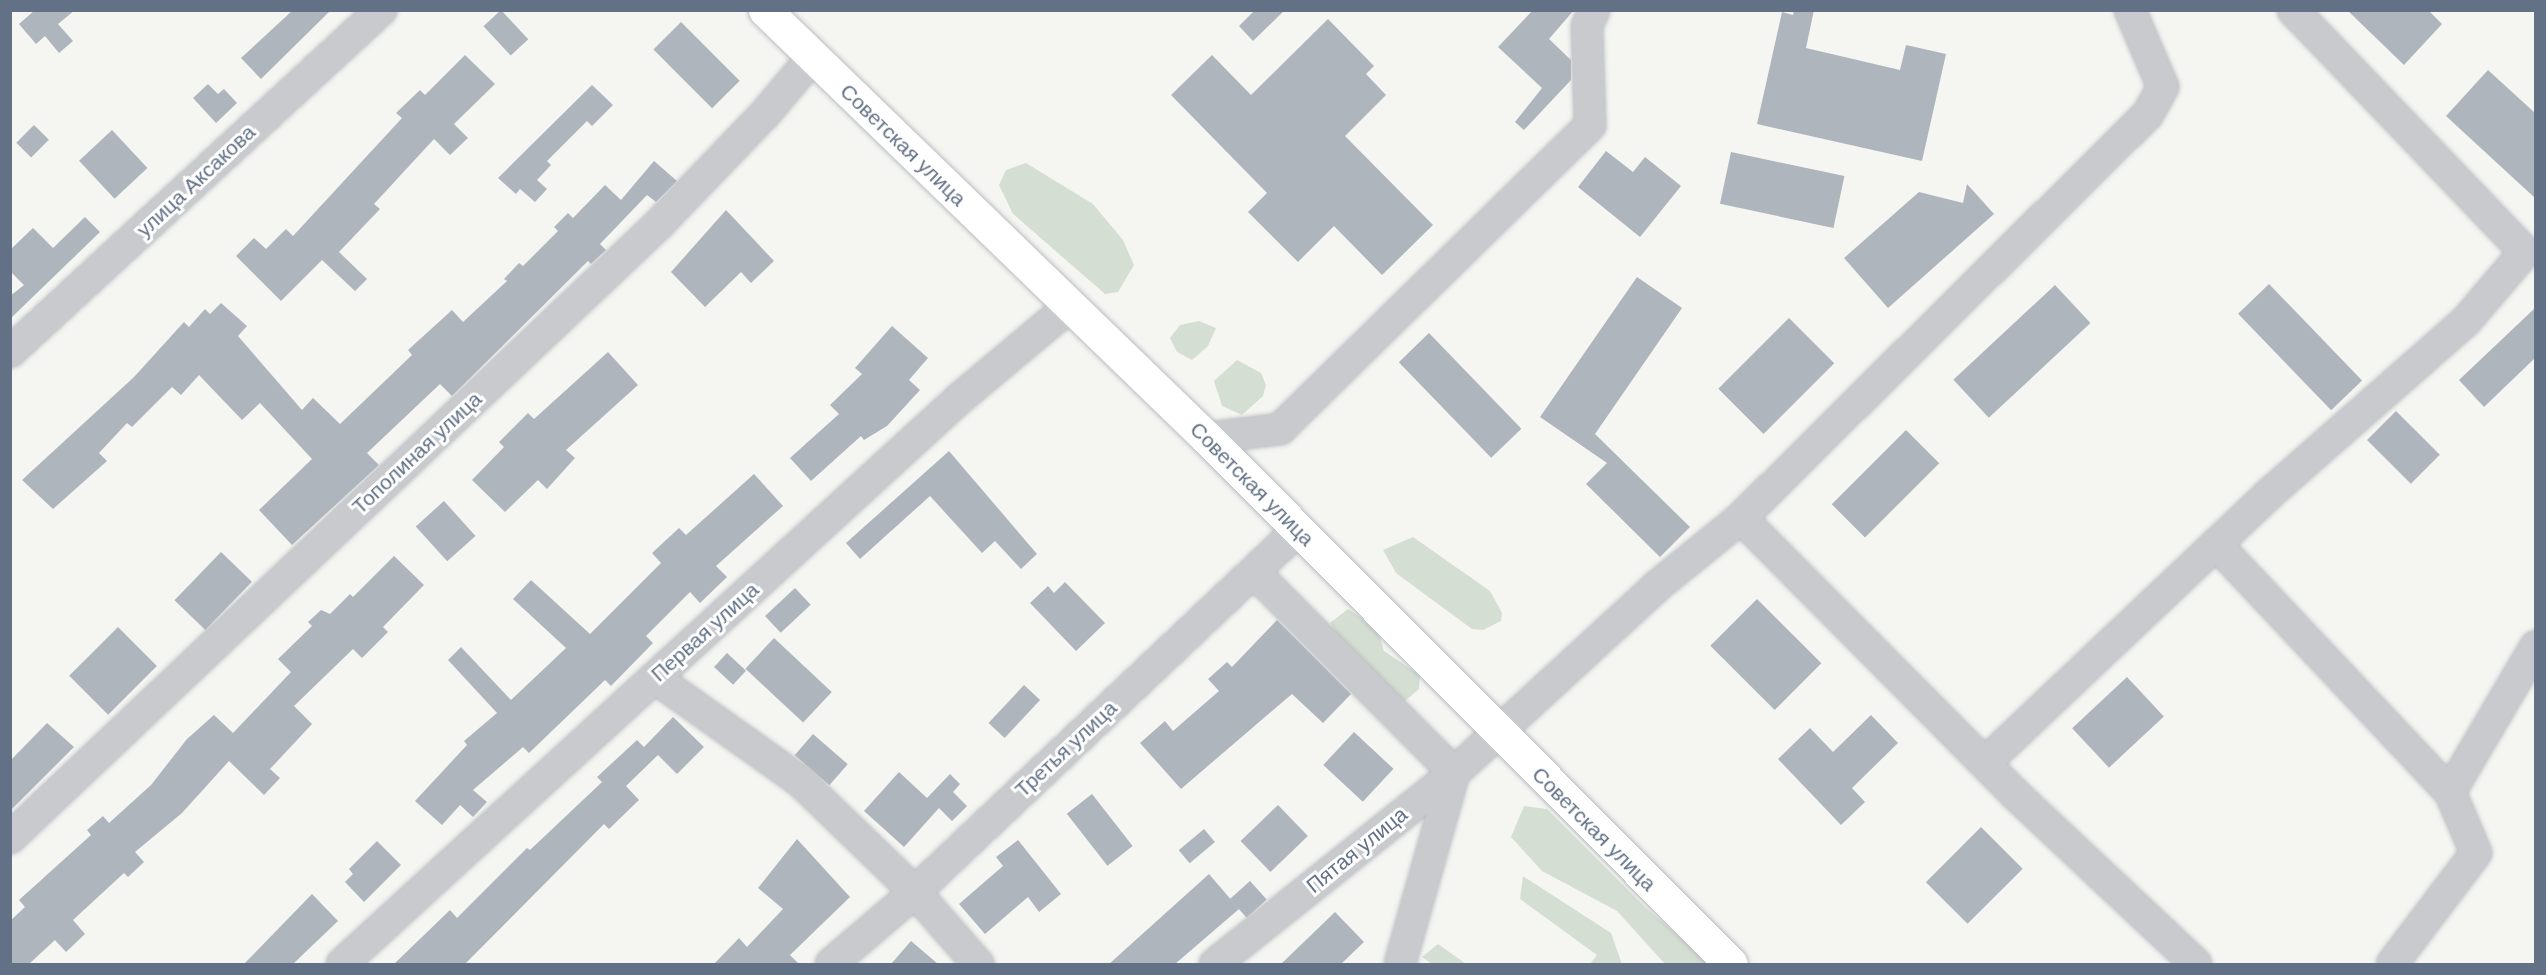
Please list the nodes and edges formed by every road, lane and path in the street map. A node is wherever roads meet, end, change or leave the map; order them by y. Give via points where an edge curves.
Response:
1 (381, 10) edge
2 (765, 10) edge
3 (1594, 10) edge
4 (2130, 10) edge
5 (2294, 10) edge
6 (812, 57) junction
7 (1071, 305) junction
8 (10, 352) edge
9 (1207, 438) junction
10 (1741, 518) junction
11 (1298, 530) junction
12 (2216, 544) junction
13 (1254, 572) junction
14 (2535, 646) edge
15 (655, 678) junction
16 (1497, 734) junction
17 (1987, 761) junction
18 (1454, 773) junction
19 (2450, 792) junction
20 (10, 838) edge
21 (915, 892) junction
22 (342, 964) edge
23 (831, 964) edge
24 (978, 964) edge
25 (1215, 964) edge
26 (1400, 964) edge
27 (1731, 964) edge
28 (2196, 964) edge
29 (2392, 964) edge

1 - 8 street, улица Аксакова
2 - 6 main road, Советская улица
3 - 9 street via 1587,26 1590,125 1280,429
4 - 10 street, Пятая улица via 2163,87 2148,114
5 - 12 street via 2525,252 2466,321
6 - 7 main road, Советская улица
6 - 20 street, Тополиная улица via 764,115 659,224
7 - 9 main road, Советская улица
7 - 15 street, Первая улица via 960,399
9 - 11 main road, Советская улица
10 - 16 street, Пятая улица via 1656,587
10 - 17 street
11 - 13 street, Третья улица
11 - 16 main road, Советская улица
12 - 17 street
12 - 19 street
13 - 18 street
13 - 21 street, Третья улица
14 - 19 street
15 - 21 street via 800,781
15 - 22 street, Первая улица
16 - 18 street, Пятая улица
16 - 27 main road, Советская улица
17 - 28 street via 2015,794
18 - 25 street, Пятая улица
18 - 26 street
19 - 29 street via 2476,852
21 - 23 street, Третья улица
21 - 24 street

